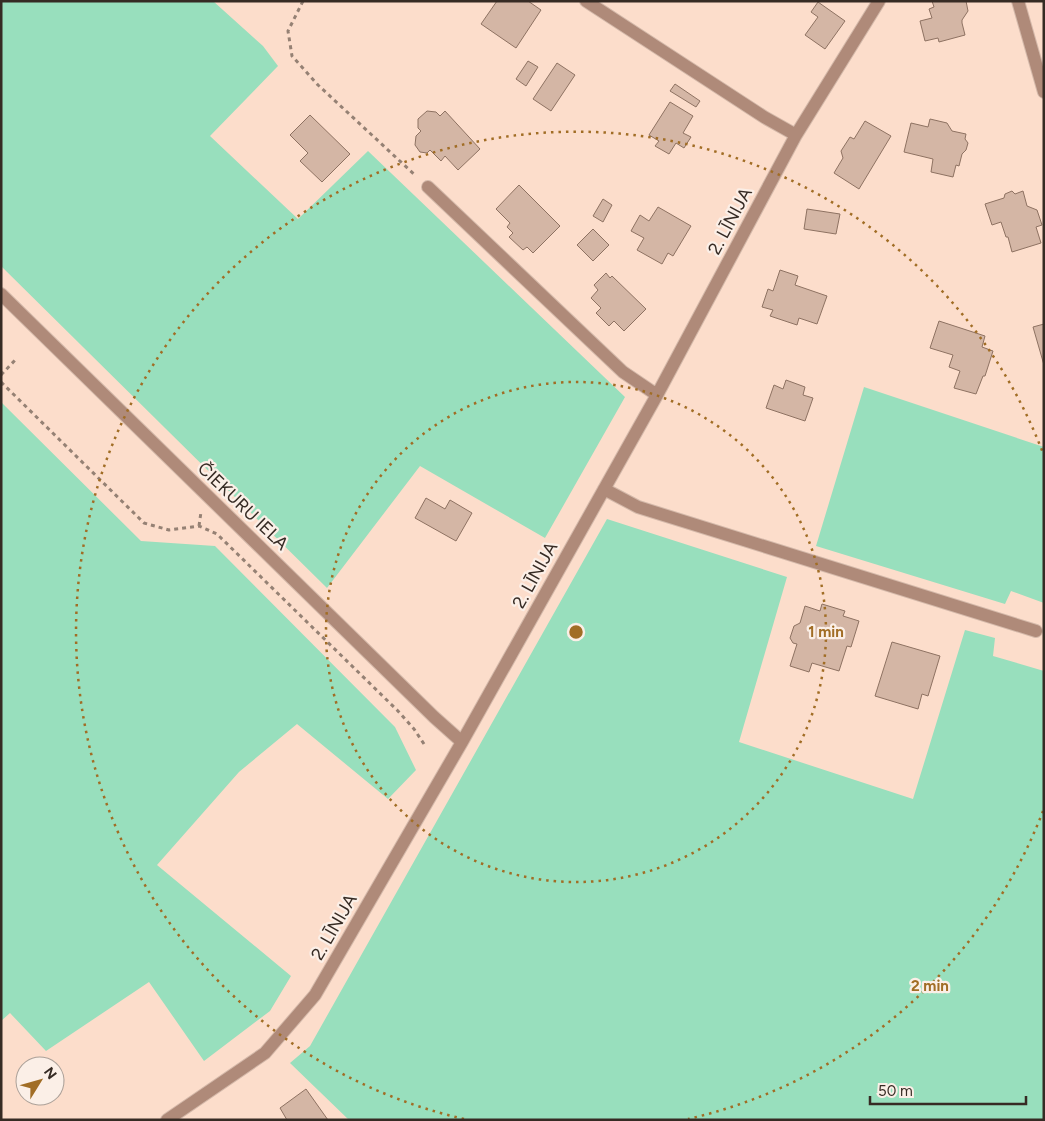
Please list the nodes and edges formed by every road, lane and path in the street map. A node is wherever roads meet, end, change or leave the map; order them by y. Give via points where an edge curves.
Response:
1 (303, 1) edge
2 (586, 1) edge
3 (879, 1) edge
4 (1018, 1) edge
5 (1044, 92) edge
6 (796, 135) junction
7 (428, 187) joint
8 (1, 294) edge
9 (17, 358) dead end
10 (1, 375) edge
11 (1, 382) edge
12 (657, 395) junction
13 (604, 489) junction
14 (1036, 631) dead end
15 (462, 742) junction
16 (426, 747) dead end
17 (167, 1120) edge

1 - 7 path via 288,31 292,56 318,85
2 - 6 street
3 - 6 street, 2. LĪNIJA
4 - 5 street
6 - 12 street, 2. LĪNIJA
7 - 12 street via 623,372
8 - 15 street, ČIEKURU IELA
9 - 10 path
11 - 16 path via 144,523 169,530 199,526 217,534 397,710
12 - 13 street, 2. LĪNIJA
13 - 14 street via 638,507
13 - 15 street, 2. LĪNIJA
15 - 17 street, 2. LĪNIJA via 315,995 264,1053

